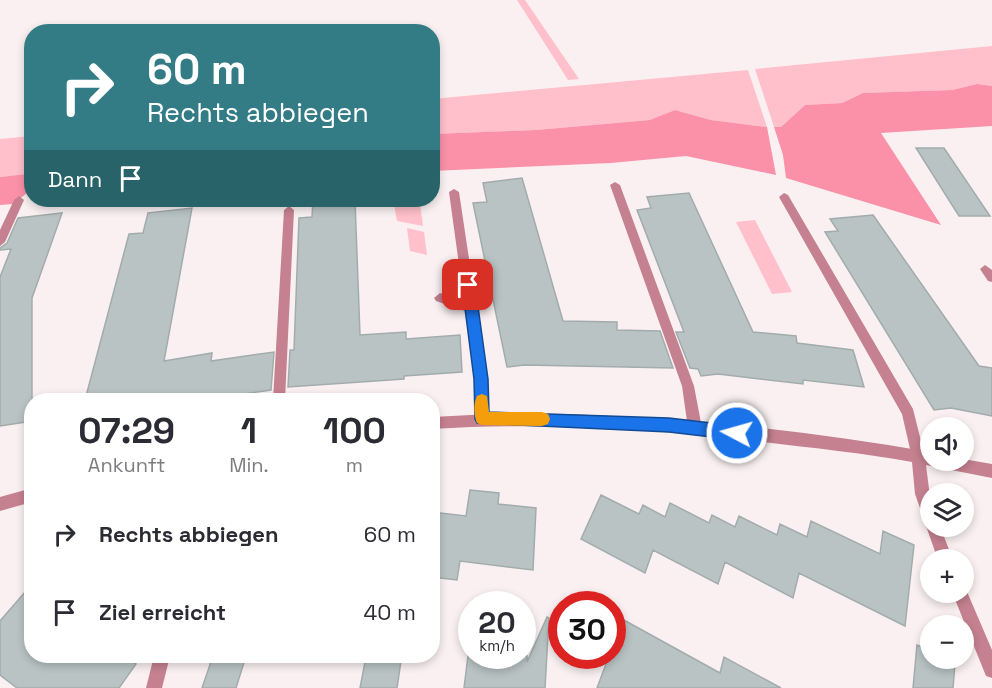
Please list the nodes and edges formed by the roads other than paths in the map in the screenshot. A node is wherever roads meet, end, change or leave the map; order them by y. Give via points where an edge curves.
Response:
1 (615, 185) dead end
2 (454, 192) dead end
3 (784, 197) dead end
4 (19, 200) dead end
5 (289, 210) dead end
6 (0, 242) edge
7 (440, 297) dead end
8 (472, 308) junction
9 (279, 393) edge
10 (482, 419) junction
11 (440, 422) edge
12 (695, 428) junction
13 (920, 447) edge
14 (920, 457) edge
15 (974, 467) edge
16 (992, 471) edge
17 (24, 497) edge
18 (0, 504) edge
19 (965, 603) edge
20 (160, 663) edge
21 (992, 670) edge
22 (154, 688) edge

1 - 12 street via 688,386
2 - 8 street
3 - 13 street via 908,413
4 - 6 street
5 - 9 street
7 - 8 street
8 - 10 street
10 - 11 street
10 - 12 street via 556,419
12 - 14 street
15 - 16 street
17 - 18 street
19 - 21 street
20 - 22 street

